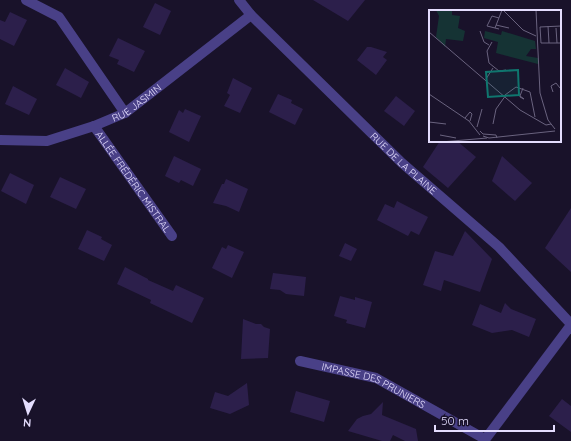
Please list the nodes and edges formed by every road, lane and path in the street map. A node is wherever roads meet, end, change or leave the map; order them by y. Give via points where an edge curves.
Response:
1 (26, 0) edge
2 (243, 2) edge
3 (251, 15) junction
4 (125, 113) junction
5 (94, 126) junction
6 (0, 140) edge
7 (172, 236) dead end
8 (571, 324) edge
9 (300, 361) dead end
10 (485, 440) edge

1 - 4 street via 59,17
2 - 3 street, RUE DE LA PLAINE
3 - 4 street, RUE JASMIN
3 - 8 street, RUE DE LA PLAINE via 402,163 499,247
4 - 5 street, RUE JASMIN
5 - 6 street, RUE JASMIN via 47,141
5 - 7 street, ALLÉE FRÉDÉRIC MISTRAL
8 - 10 street
9 - 10 street, IMPASSE DES PRUNIERS via 376,378

